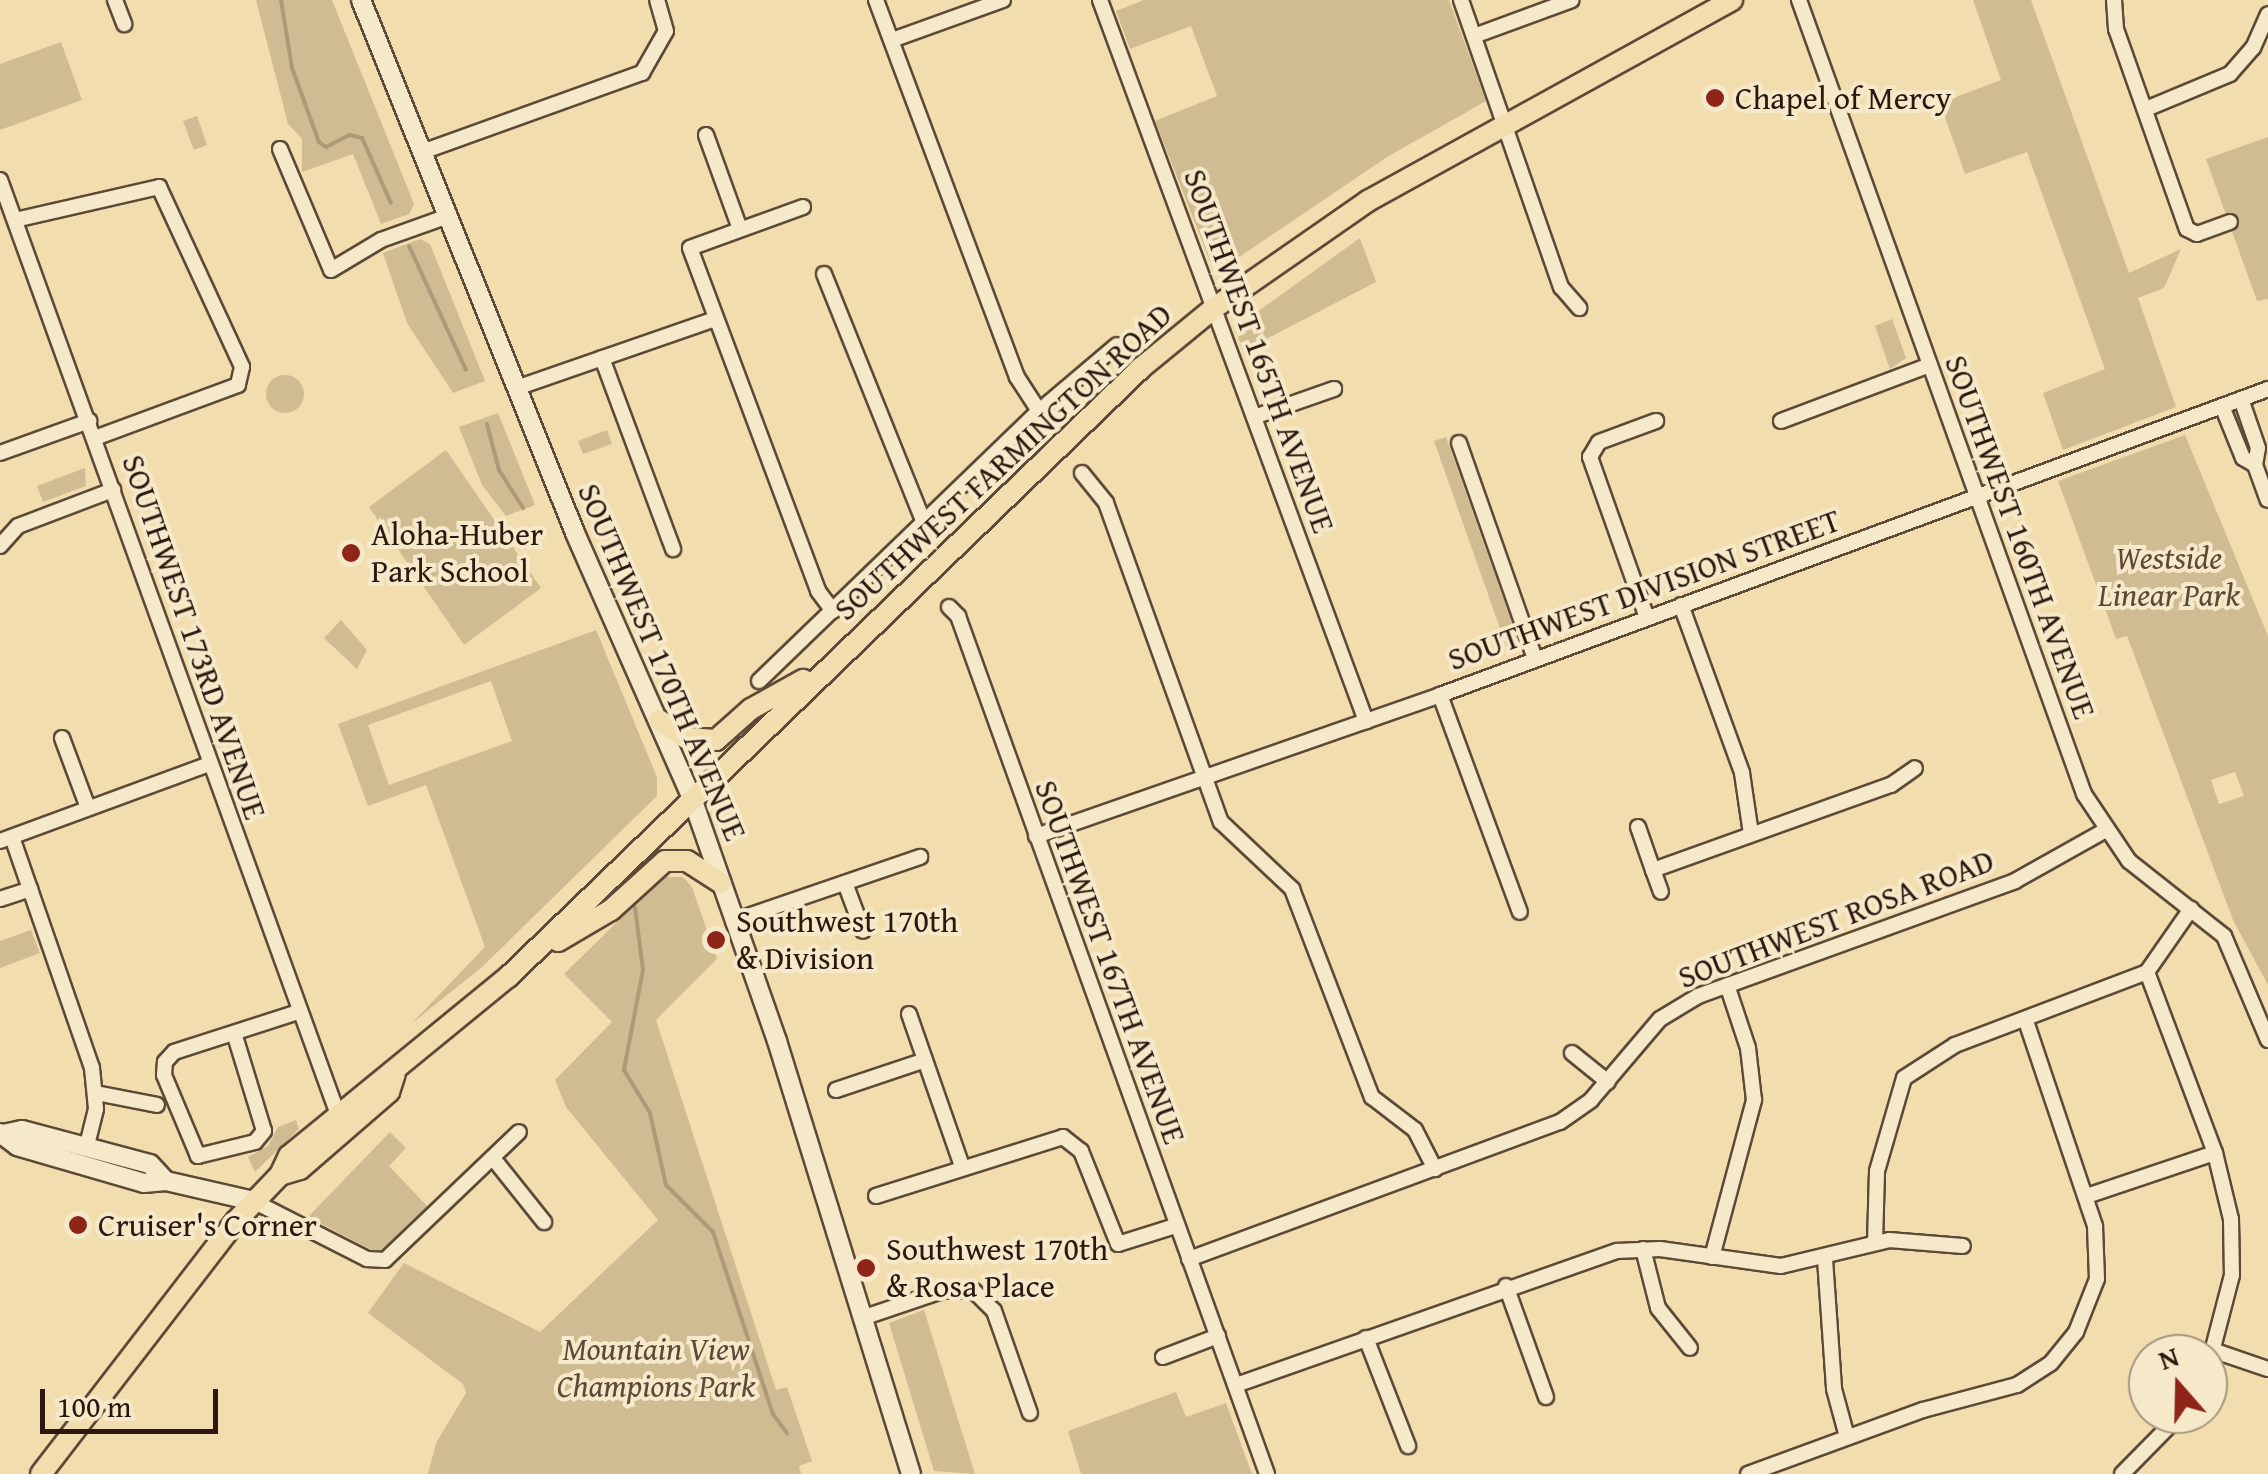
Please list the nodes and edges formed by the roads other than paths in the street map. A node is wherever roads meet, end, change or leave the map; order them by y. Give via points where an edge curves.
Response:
1 (115, 0) edge
2 (361, 0) edge
3 (657, 0) edge
4 (876, 0) edge
5 (1002, 0) edge
6 (1100, 0) edge
7 (1460, 0) edge
8 (1572, 0) edge
9 (1732, 0) edge
10 (1799, 0) edge
11 (2114, 0) edge
12 (2268, 14) edge
13 (124, 24) dead end
14 (1474, 36) junction
15 (892, 40) junction
16 (2146, 109) junction
17 (1500, 124) junction
18 (706, 136) dead end
19 (280, 149) dead end
20 (422, 152) junction
21 (0, 180) edge
22 (803, 207) dead end
23 (448, 216) junction
24 (15, 220) junction
25 (2230, 222) dead end
26 (740, 230) junction
27 (824, 274) dead end
28 (1214, 308) junction
29 (1580, 308) dead end
30 (715, 318) junction
31 (1116, 345) dead end
32 (602, 358) junction
33 (1930, 365) junction
34 (516, 388) junction
35 (1334, 389) dead end
36 (2268, 389) edge
37 (2241, 399) junction
38 (2222, 406) junction
39 (1039, 411) junction
40 (1254, 417) junction
41 (1781, 420) dead end
42 (89, 421) junction
43 (1656, 421) dead end
44 (95, 438) junction
45 (1459, 443) dead end
46 (0, 453) edge
47 (2255, 465) junction
48 (1082, 473) dead end
49 (113, 490) junction
50 (1977, 496) junction
51 (2268, 500) edge
52 (924, 523) junction
53 (0, 546) edge
54 (673, 548) dead end
55 (1681, 605) junction
56 (949, 607) dead end
57 (833, 611) junction
58 (1646, 618) junction
59 (1534, 659) junction
60 (826, 667) junction
61 (760, 681) dead end
62 (1440, 696) junction
63 (660, 720) junction
64 (1366, 721) junction
65 (62, 738) dead end
66 (209, 764) junction
67 (1915, 768) dead end
68 (1203, 780) junction
69 (693, 801) junction
70 (88, 808) junction
71 (1638, 827) dead end
72 (2104, 831) junction
73 (1751, 834) junction
74 (1036, 836) junction
75 (6, 839) edge
76 (920, 857) dead end
77 (1653, 870) junction
78 (721, 883) junction
79 (846, 884) junction
80 (30, 889) junction
81 (1661, 892) dead end
82 (0, 900) edge
83 (2191, 909) junction
84 (1520, 912) dead end
85 (733, 921) junction
86 (863, 931) dead end
87 (526, 960) junction
88 (2147, 972) junction
89 (1728, 985) junction
90 (298, 1012) junction
91 (910, 1014) dead end
92 (2026, 1021) junction
93 (235, 1036) junction
94 (2268, 1040) edge
95 (1572, 1053) dead end
96 (925, 1060) junction
97 (394, 1074) junction
98 (1608, 1082) junction
99 (836, 1090) dead end
100 (96, 1093) junction
101 (157, 1105) dead end
102 (337, 1112) junction
103 (519, 1132) dead end
104 (2, 1134) edge
105 (87, 1146) junction
106 (2215, 1153) junction
107 (493, 1158) junction
108 (962, 1166) junction
109 (1435, 1169) junction
110 (280, 1175) junction
111 (166, 1181) junction
112 (876, 1196) dead end
113 (2087, 1196) junction
114 (253, 1202) junction
115 (544, 1222) dead end
116 (1175, 1226) junction
117 (1874, 1243) junction
118 (1962, 1246) dead end
119 (1643, 1248) junction
120 (1712, 1257) junction
121 (1825, 1258) junction
122 (1189, 1259) junction
123 (1506, 1286) junction
124 (862, 1318) junction
125 (2219, 1334) edge
126 (1218, 1336) junction
127 (1366, 1338) junction
128 (1690, 1348) dead end
129 (2228, 1355) edge
130 (1163, 1358) dead end
131 (2268, 1370) edge
132 (1236, 1385) junction
133 (1546, 1396) dead end
134 (1030, 1413) dead end
135 (2161, 1434) edge
136 (1847, 1436) junction
137 (1408, 1446) dead end
138 (1772, 1470) edge
139 (42, 1474) edge
140 (910, 1474) edge
141 (1268, 1474) edge
142 (1748, 1474) edge
143 (2122, 1474) edge

1 - 13 street
2 - 20 main road, SOUTHWEST 170TH AVENUE
3 - 20 street via 666,31 642,73
4 - 15 street
5 - 15 street
6 - 28 street, SOUTHWEST 165TH AVENUE
7 - 14 street
8 - 14 street
9 - 17 main road, SOUTHWEST FARMINGTON ROAD
10 - 33 street, SOUTHWEST 160TH AVENUE
11 - 16 street via 2116,29
12 - 16 street via 2253,48 2230,74
14 - 17 street
15 - 39 street via 1016,377
16 - 25 street via 2192,234
17 - 28 main road, SOUTHWEST FARMINGTON ROAD via 1368,201
17 - 29 street via 1561,287
18 - 26 street
19 - 23 street via 331,270 381,240
20 - 23 main road, SOUTHWEST 170TH AVENUE
21 - 24 street, SOUTHWEST 173RD AVENUE
22 - 26 street
23 - 34 main road, SOUTHWEST 170TH AVENUE
24 - 42 street, SOUTHWEST 173RD AVENUE
24 - 44 street via 159,187 210,288 243,378 237,386
26 - 30 street via 690,248
27 - 52 street
28 - 40 street, SOUTHWEST 165TH AVENUE
28 - 60 main road, SOUTHWEST FARMINGTON ROAD via 1074,427
30 - 32 street
30 - 57 street via 818,592
31 - 39 street
32 - 34 street
32 - 54 street
33 - 41 street
33 - 50 street, SOUTHWEST 160TH AVENUE
34 - 63 main road, SOUTHWEST 170TH AVENUE
35 - 40 street
36 - 37 street, SOUTHWEST DIVISION STREET
37 - 38 street, SOUTHWEST DIVISION STREET
37 - 47 street via 2258,448
38 - 47 street via 2243,458
38 - 50 street, SOUTHWEST DIVISION STREET
39 - 52 street
40 - 64 street, SOUTHWEST 165TH AVENUE
42 - 44 street, SOUTHWEST 173RD AVENUE
42 - 46 street
43 - 58 street via 1590,451
44 - 49 street, SOUTHWEST 173RD AVENUE
45 - 59 street
47 - 51 street
48 - 68 street via 1106,503
49 - 53 street via 18,526
49 - 66 street, SOUTHWEST 173RD AVENUE
50 - 55 street, SOUTHWEST DIVISION STREET
50 - 72 street, SOUTHWEST 160TH AVENUE via 2084,794
52 - 57 street
55 - 58 street, SOUTHWEST DIVISION STREET
55 - 73 street via 1742,774
56 - 74 street, SOUTHWEST 167TH AVENUE via 958,616
57 - 61 street
58 - 59 street, SOUTHWEST DIVISION STREET
59 - 62 street, SOUTHWEST DIVISION STREET
60 - 63 main road via 752,710 716,740 686,738
60 - 69 main road, SOUTHWEST FARMINGTON ROAD
62 - 64 street, SOUTHWEST DIVISION STREET
62 - 84 street
63 - 69 main road, SOUTHWEST 170TH AVENUE
64 - 68 street, SOUTHWEST DIVISION STREET
65 - 70 street
66 - 70 street
66 - 90 street, SOUTHWEST 173RD AVENUE
67 - 73 street via 1891,785
68 - 74 street, SOUTHWEST DIVISION STREET
68 - 109 street via 1236,840 1292,889 1369,1091 1415,1130
69 - 78 main road, SOUTHWEST 170TH AVENUE
69 - 87 main road, SOUTHWEST FARMINGTON ROAD
70 - 75 street
71 - 77 street
72 - 83 street, SOUTHWEST 160TH AVENUE via 2140,872
72 - 89 street, SOUTHWEST ROSA ROAD via 2014,880
73 - 77 street
74 - 116 street, SOUTHWEST 167TH AVENUE
75 - 80 street
76 - 79 street
77 - 81 street
78 - 85 main road, SOUTHWEST 170TH AVENUE
78 - 87 main road via 687,861 665,862 610,910
79 - 85 street
79 - 86 street
80 - 82 street
80 - 100 street
83 - 88 street
83 - 94 street, SOUTHWEST 160TH AVENUE via 2234,952
85 - 124 main road, SOUTHWEST 170TH AVENUE
87 - 97 main road, SOUTHWEST FARMINGTON ROAD
88 - 92 street
88 - 106 street
89 - 98 street, SOUTHWEST ROSA ROAD via 1660,1019
89 - 120 street via 1751,1060 1753,1114
90 - 93 street
90 - 102 street, SOUTHWEST 173RD AVENUE
91 - 96 street
92 - 113 street
92 - 117 street via 1955,1045 1904,1078 1876,1171
93 - 93 street via 265,1123 255,1142 198,1156 164,1075 165,1062 174,1052
95 - 98 street
96 - 99 street
96 - 108 street
97 - 102 main road, SOUTHWEST FARMINGTON ROAD
97 - 110 main road, SOUTHWEST FARMINGTON ROAD via 389,1092 300,1169
98 - 109 street, SOUTHWEST ROSA ROAD via 1560,1122
100 - 101 street
100 - 105 street
102 - 110 main road, SOUTHWEST FARMINGTON ROAD via 288,1156
103 - 107 street
104 - 105 main road via 22,1130
104 - 111 main road via 17,1146 108,1173
105 - 111 main road via 150,1164
106 - 113 street
106 - 125 street via 2232,1244
107 - 114 street via 386,1260 367,1259
107 - 115 street
108 - 112 street
108 - 116 street via 1063,1136 1082,1151 1118,1244
109 - 122 street, SOUTHWEST ROSA ROAD
110 - 114 main road, SOUTHWEST FARMINGTON ROAD
111 - 114 main road
113 - 136 street via 2098,1246 2096,1279 2085,1314 2051,1362 1999,1392
114 - 139 main road, SOUTHWEST FARMINGTON ROAD
116 - 122 street, SOUTHWEST 167TH AVENUE
117 - 118 street
117 - 121 street
119 - 120 street
119 - 123 street
119 - 128 street via 1658,1308
120 - 121 street via 1782,1266
121 - 136 street via 1834,1389
122 - 126 street, SOUTHWEST 167TH AVENUE
123 - 127 street
123 - 133 street
124 - 134 street via 942,1291 974,1291 994,1311
124 - 140 main road, SOUTHWEST 170TH AVENUE
126 - 130 street
126 - 132 street, SOUTHWEST 167TH AVENUE
127 - 132 street
127 - 137 street
129 - 131 street
132 - 141 street, SOUTHWEST 167TH AVENUE
135 - 143 street
136 - 138 street
138 - 142 street

